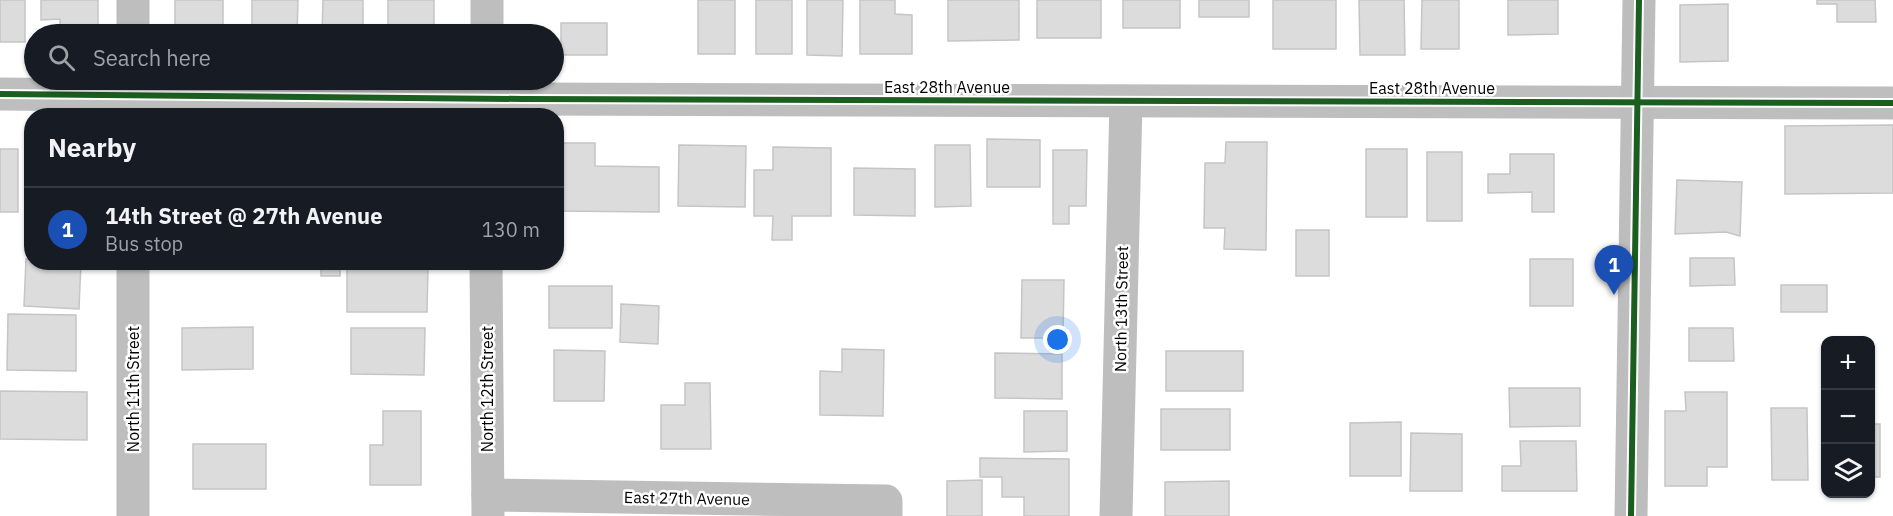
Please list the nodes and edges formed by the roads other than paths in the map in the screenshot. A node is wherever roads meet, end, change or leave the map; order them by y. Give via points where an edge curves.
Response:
1 (133, 0) edge
2 (487, 0) edge
3 (1639, 0) edge
4 (133, 24) edge
5 (487, 24) edge
6 (0, 94) edge
7 (132, 97) edge
8 (486, 98) edge
9 (1126, 102) junction
10 (1638, 102) junction
11 (1893, 103) edge
12 (133, 270) edge
13 (486, 270) edge
14 (488, 505) edge
15 (886, 508) edge
16 (133, 516) edge
17 (1116, 516) edge
18 (1631, 516) edge

1 - 4 street
2 - 5 street
3 - 10 main road
6 - 7 street, East 28th Avenue
7 - 8 street, East 28th Avenue
8 - 9 street, East 28th Avenue
9 - 10 street, East 28th Avenue
9 - 17 street, North 13th Street
10 - 11 street, East 28th Avenue
10 - 18 main road
12 - 16 street, North 11th Street
13 - 14 street, North 12th Street
14 - 15 street, East 27th Avenue

